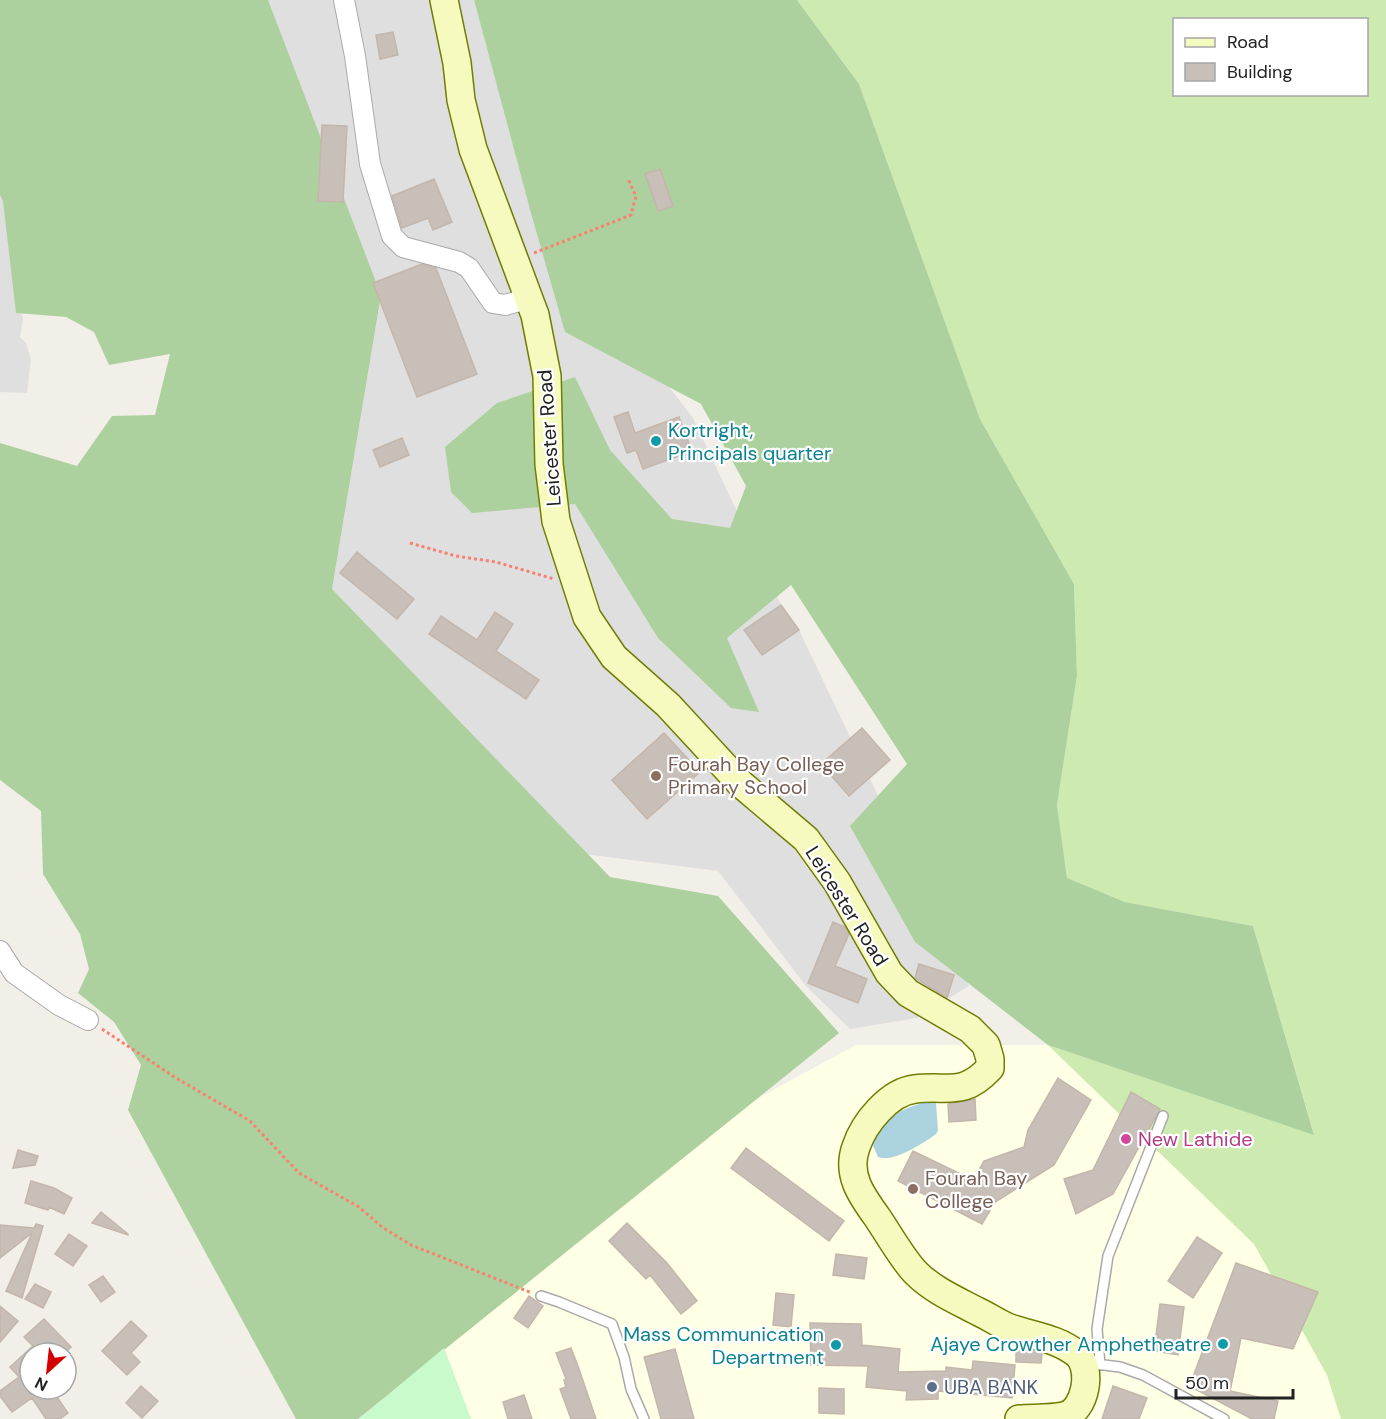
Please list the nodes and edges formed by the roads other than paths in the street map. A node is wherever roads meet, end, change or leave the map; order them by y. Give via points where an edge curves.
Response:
1 (344, 0) edge
2 (444, 0) edge
3 (530, 298) junction
4 (0, 951) edge
5 (88, 1020) road end
6 (1163, 1116) dead end
7 (541, 1296) road end
8 (1093, 1365) junction
9 (1067, 1417) edge
10 (644, 1419) edge
11 (1019, 1419) edge
12 (1224, 1419) edge

1 - 3 street via 370,164 392,236 403,247 469,268 493,303 505,305
2 - 3 street, Leicester Road via 473,149
3 - 8 street, Leicester Road via 547,376 549,464 556,521 586,617 614,657 668,705 741,784 807,839 837,882 889,973 908,993 970,1029 986,1045 990,1068 972,1085 912,1089 877,1110 855,1148 852,1171 860,1194 915,1272 946,1295 1008,1327 1050,1339
4 - 5 street via 14,973
6 - 8 lane via 1108,1256
7 - 10 lane via 612,1324
8 - 9 street via 1082,1396
8 - 12 lane via 1120,1367 1143,1376
9 - 11 street

